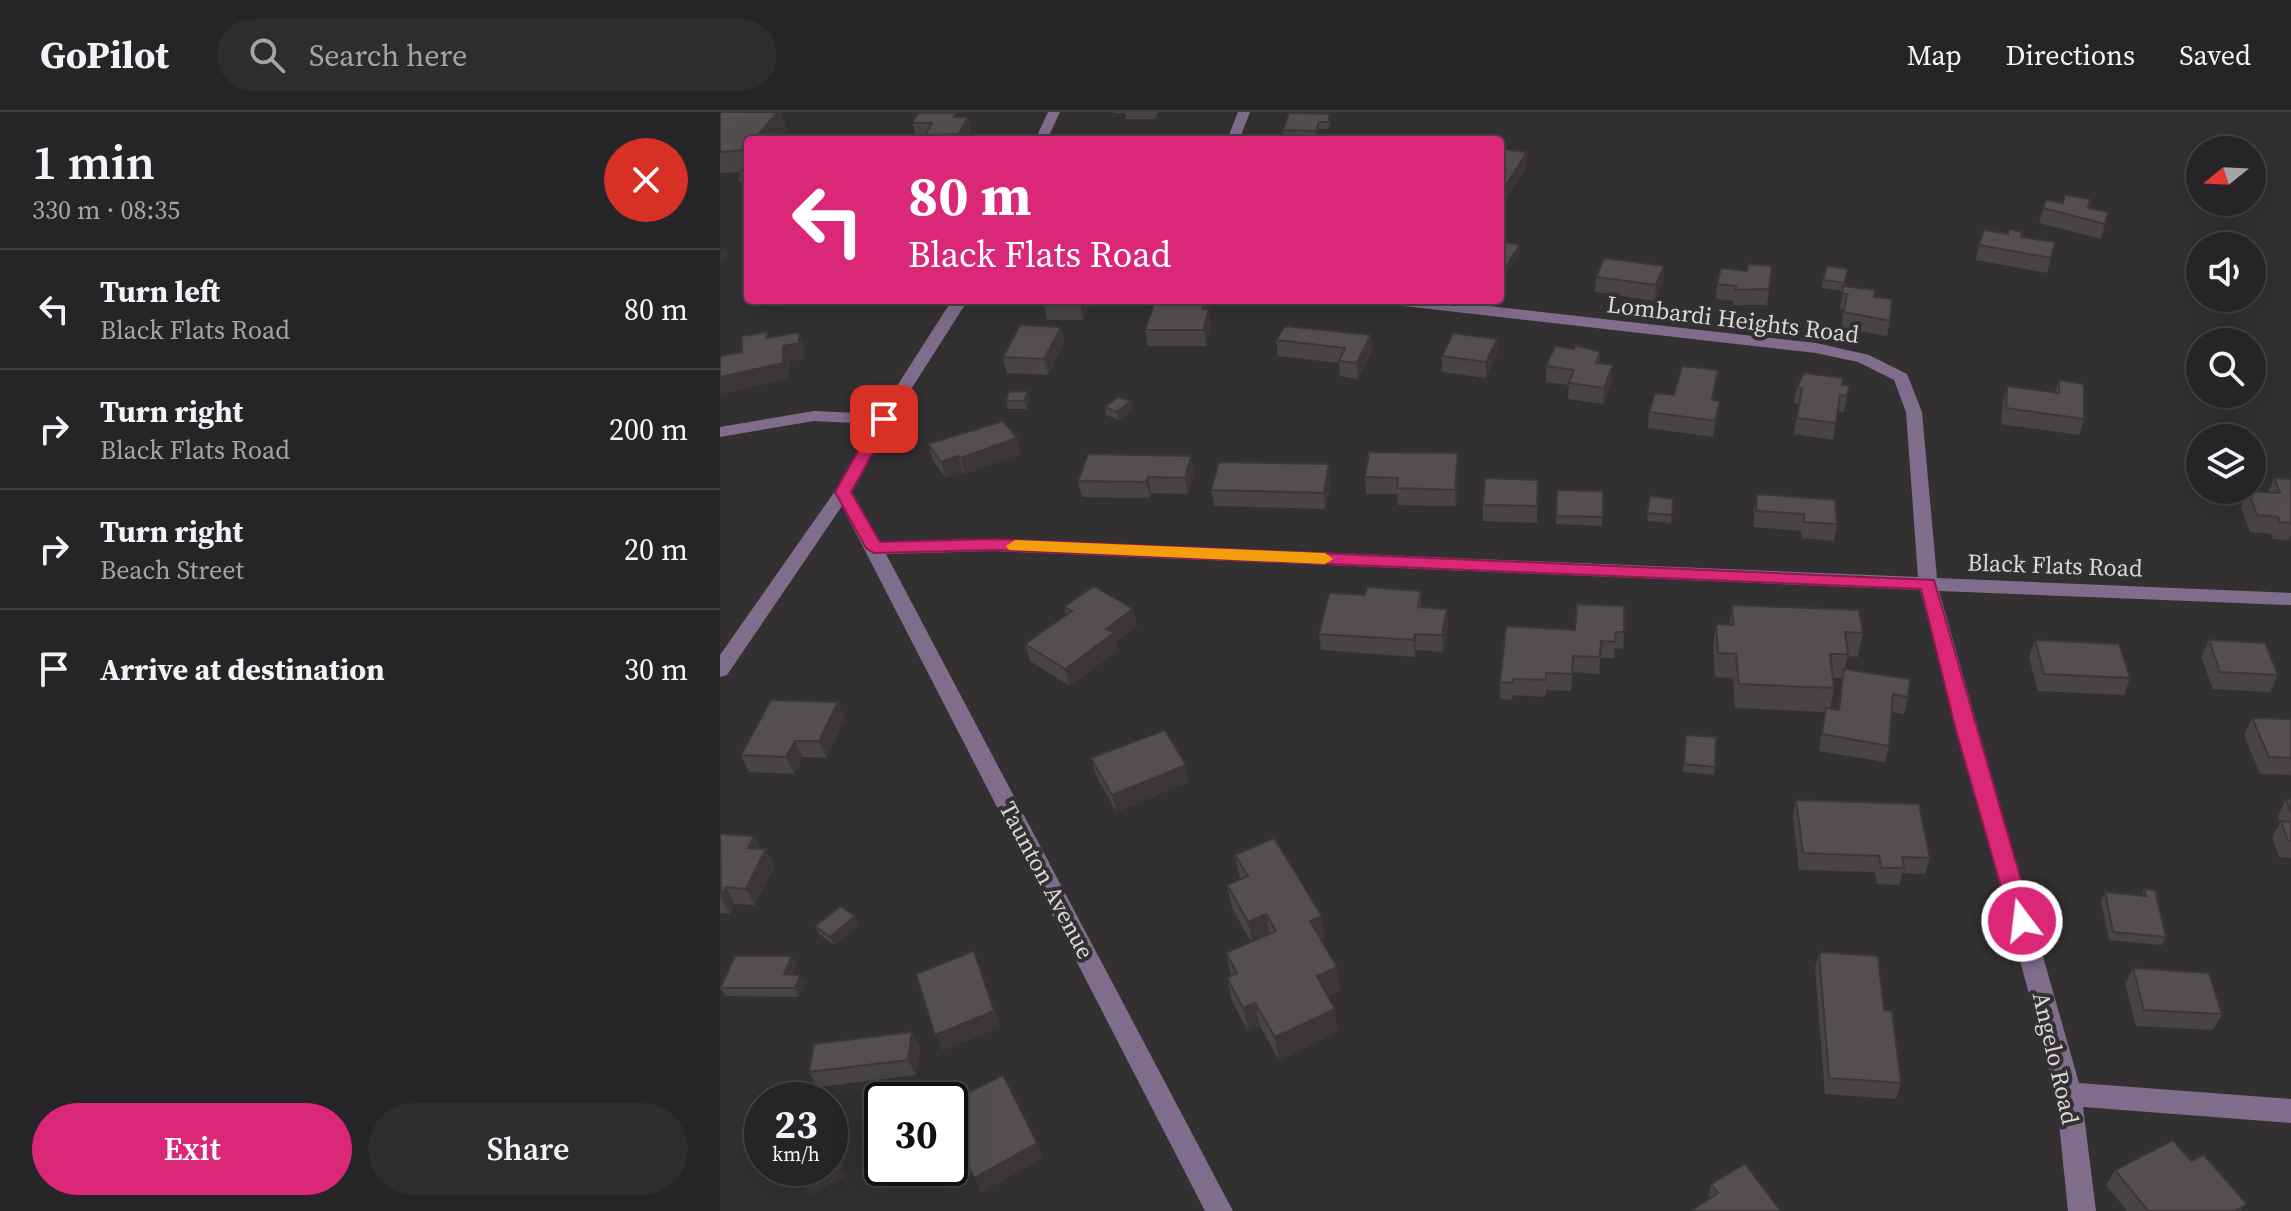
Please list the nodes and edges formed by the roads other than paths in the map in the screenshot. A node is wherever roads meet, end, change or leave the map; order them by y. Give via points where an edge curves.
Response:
1 (1054, 112) edge
2 (1244, 112) edge
3 (1043, 136) edge
4 (1235, 136) edge
5 (957, 304) edge
6 (1426, 304) edge
7 (884, 419) junction
8 (720, 432) edge
9 (843, 492) junction
10 (874, 548) junction
11 (1928, 584) junction
12 (2291, 599) edge
13 (720, 670) edge
14 (2069, 1094) junction
15 (2291, 1111) edge
16 (1219, 1211) edge
17 (2082, 1211) edge

1 - 3 street
2 - 4 street
5 - 7 street
6 - 11 street, Lombardi Heights Road via 1816,348 1885,366 1906,385 1914,412
7 - 8 street via 814,416
7 - 9 street
9 - 10 street
9 - 13 street
10 - 11 street, Black Flats Road via 994,545
10 - 16 street, Taunton Avenue
11 - 12 street, Black Flats Road
11 - 14 street, Angelo Road
14 - 15 street
14 - 17 street, Angelo Road

